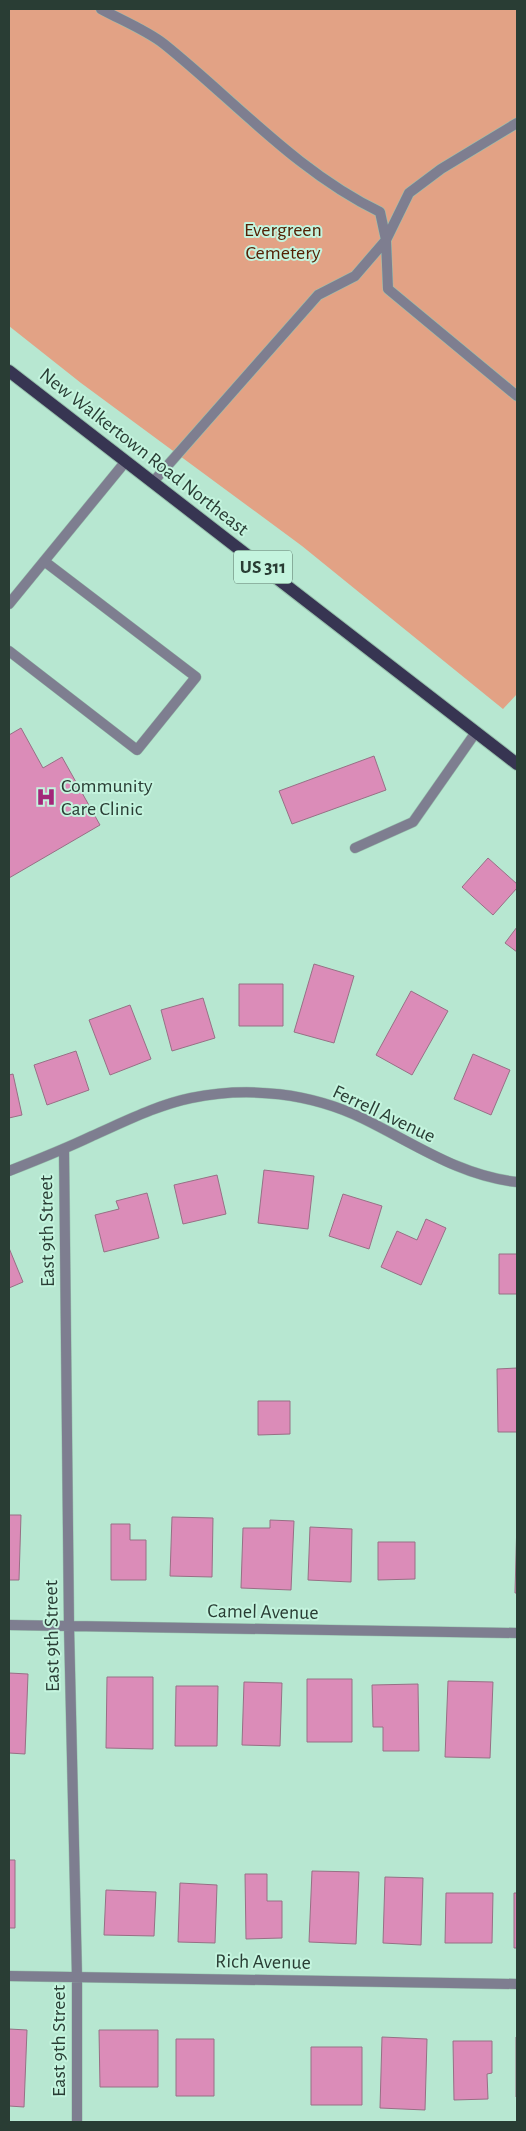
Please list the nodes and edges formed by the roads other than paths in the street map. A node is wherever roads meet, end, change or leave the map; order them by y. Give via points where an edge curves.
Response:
1 (101, 9) edge
2 (517, 122) edge
3 (386, 240) junction
4 (9, 371) edge
5 (517, 396) edge
6 (126, 461) junction
7 (153, 482) junction
8 (44, 561) junction
9 (9, 604) edge
10 (9, 651) edge
11 (476, 732) junction
12 (517, 764) edge
13 (355, 848) dead end
14 (64, 1149) junction
15 (9, 1171) edge
16 (517, 1182) edge
17 (9, 1625) edge
18 (69, 1626) junction
19 (517, 1633) edge
20 (9, 1976) edge
21 (76, 1977) junction
22 (517, 1984) edge
23 (77, 2122) edge

1 - 3 street via 162,43 256,126 350,198 380,212
2 - 3 street via 441,169 409,194
3 - 5 street via 388,289
3 - 7 street via 355,276 318,295
4 - 6 main road, New Walkertown Road Northeast / US 311
6 - 7 main road, New Walkertown Road Northeast / US 311
6 - 8 street
7 - 11 main road, New Walkertown Road Northeast / US 311
8 - 9 street
8 - 10 street via 196,678 137,750
11 - 12 main road, New Walkertown Road Northeast / US 311
11 - 13 street via 413,822
14 - 15 street, Ferrell Avenue
14 - 16 street, Ferrell Avenue via 138,1115 190,1098 231,1092 272,1093 320,1103 363,1119 448,1164
14 - 18 street, East 9th Street
17 - 18 street, Camel Avenue
18 - 19 street, Camel Avenue
18 - 21 street, East 9th Street
20 - 21 street, Rich Avenue
21 - 22 street, Rich Avenue
21 - 23 street, East 9th Street

